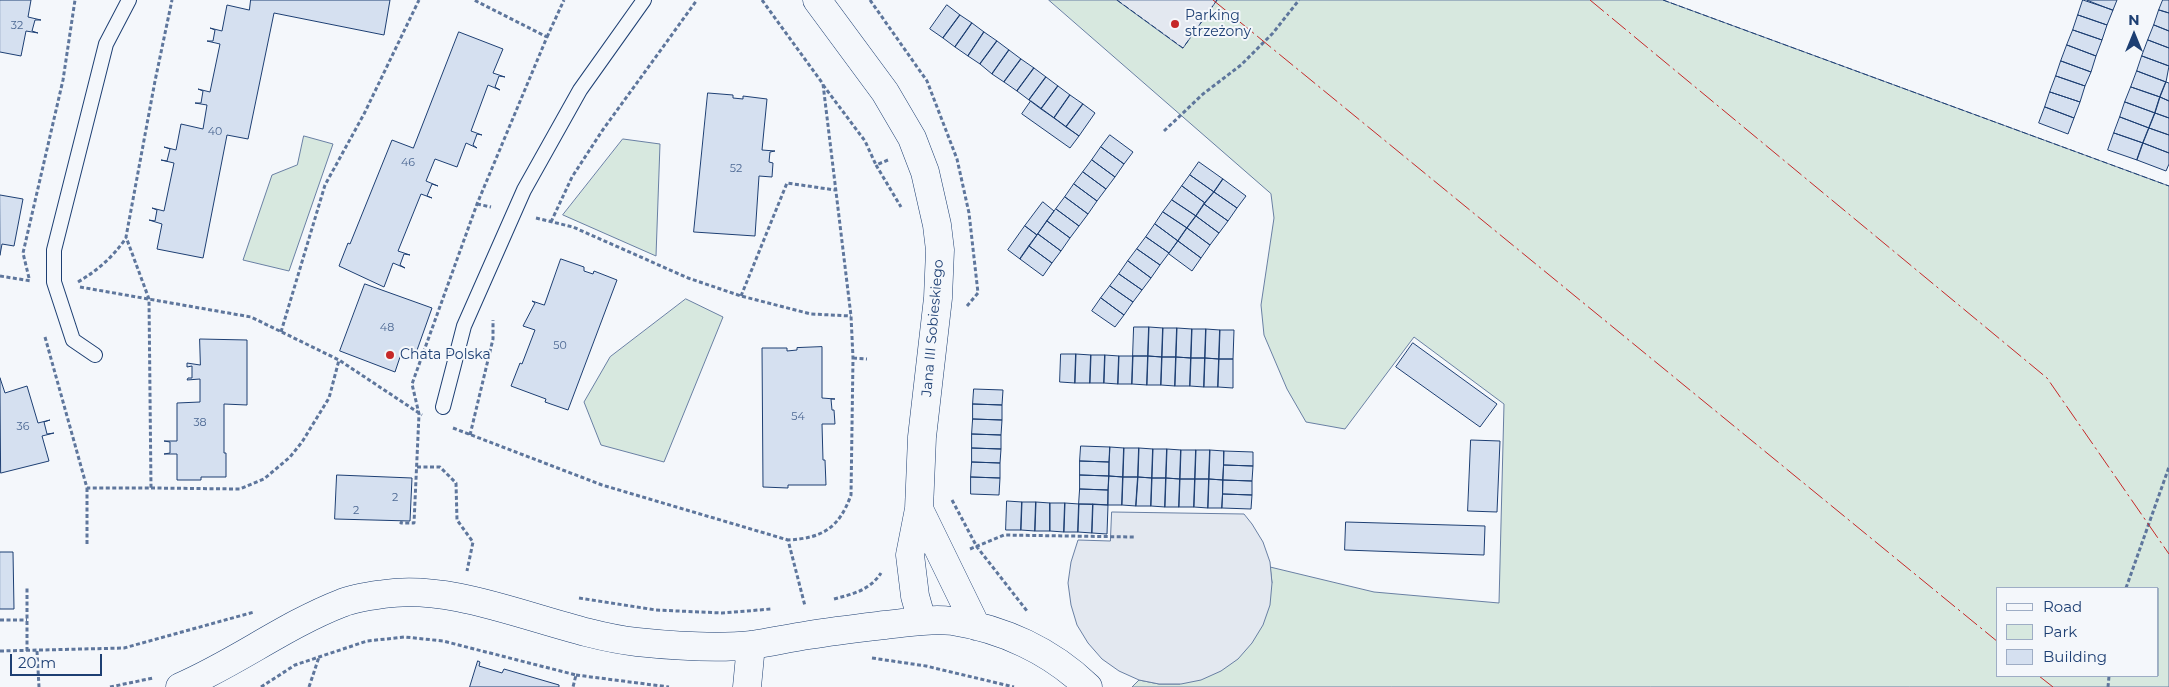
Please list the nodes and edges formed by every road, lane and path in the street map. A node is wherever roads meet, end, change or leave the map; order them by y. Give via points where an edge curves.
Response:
1 (75, 0) edge
2 (129, 0) edge
3 (172, 0) edge
4 (419, 0) edge
5 (474, 0) edge
6 (564, 0) edge
7 (644, 0) edge
8 (698, 0) edge
9 (762, 0) edge
10 (817, 0) edge
11 (1299, 0) edge
12 (547, 37) junction
13 (823, 84) junction
14 (1164, 130) dead end
15 (876, 165) dead end
16 (835, 190) junction
17 (477, 204) junction
18 (514, 213) junction
19 (551, 222) junction
20 (126, 237) junction
21 (0, 276) edge
22 (30, 281) junction
23 (54, 282) junction
24 (33, 290) dead end
25 (741, 296) junction
26 (149, 299) junction
27 (494, 316) dead end
28 (851, 316) junction
29 (43, 328) dead end
30 (282, 332) junction
31 (96, 355) dead end
32 (853, 358) junction
33 (867, 359) dead end
34 (339, 360) junction
35 (443, 407) dead end
36 (419, 414) junction
37 (428, 418) dead end
38 (445, 426) dead end
39 (470, 435) junction
40 (417, 467) junction
41 (2169, 467) edge
42 (87, 488) junction
43 (151, 488) junction
44 (952, 500) dead end
45 (919, 509) junction
46 (402, 521) dead end
47 (1134, 537) dead end
48 (788, 540) junction
49 (88, 545) dead end
50 (977, 547) junction
51 (882, 571) dead end
52 (950, 574) junction
53 (466, 576) dead end
54 (27, 587) dead end
55 (2126, 587) edge
56 (801, 588) dead end
57 (576, 597) dead end
58 (833, 600) dead end
59 (814, 604) dead end
60 (796, 608) dead end
61 (777, 609) dead end
62 (260, 612) dead end
63 (1033, 615) dead end
64 (0, 620) edge
65 (27, 620) junction
66 (922, 621) junction
67 (976, 626) junction
68 (751, 645) junction
69 (0, 651) edge
70 (27, 651) junction
71 (37, 651) junction
72 (319, 657) junction
73 (866, 657) dead end
74 (576, 675) junction
75 (39, 687) edge
76 (180, 687) edge
77 (261, 687) edge
78 (309, 687) edge
79 (572, 687) edge
80 (669, 687) edge
81 (747, 687) edge
82 (1014, 687) edge
83 (1088, 687) edge

1 - 22 path via 63,80 23,253
2 - 23 lane via 106,44 61,217 54,250
3 - 20 path
4 - 30 path via 364,114 325,185
5 - 12 path
6 - 12 path
7 - 18 lane via 580,90
8 - 19 path via 572,177
9 - 13 path
10 - 45 street, Jana III Sobieskiego via 885,92 916,147 932,200 940,250 938,298 922,437
11 - 14 path via 1241,66 1203,94
12 - 17 path
13 - 15 path via 865,141
13 - 16 path
16 - 25 path via 787,183
16 - 28 path
17 - 18 path
17 - 36 path via 412,384
18 - 19 path
18 - 35 lane via 464,326
19 - 25 path
20 - 26 path
20 - 26 path via 114,256 72,286
21 - 22 path
22 - 23 path
22 - 24 path
23 - 31 lane via 73,340
25 - 28 path via 811,314
26 - 30 path via 251,317
26 - 43 path
27 - 39 path via 493,339
28 - 32 path
29 - 42 path
30 - 34 path
32 - 33 path
32 - 48 path via 851,494 835,524 809,539
34 - 36 path
34 - 43 path via 329,398 302,442 264,479 240,489
36 - 37 path
36 - 40 path
38 - 39 path
39 - 48 path via 602,485
40 - 46 path via 414,523
40 - 53 path via 440,467 456,483 456,520 473,542
41 - 55 path
42 - 43 path
42 - 49 path
44 - 50 path
45 - 52 street, Jana III Sobieskiego
45 - 66 street, Jana III Sobieskiego via 910,554
47 - 50 path via 1004,534
48 - 56 path
50 - 63 path
51 - 58 path via 874,583
52 - 66 street
52 - 67 street, Jana III Sobieskiego
54 - 65 path
57 - 61 path via 656,610 722,613
59 - 60 path
62 - 71 path via 124,648
64 - 65 path
65 - 70 path
66 - 67 street
66 - 68 street
67 - 83 street via 1041,651 1069,669
68 - 76 street via 636,642 588,634 472,601 430,594 387,594 344,602 283,629 202,678
68 - 81 street
69 - 70 path
70 - 71 path
71 - 75 path
72 - 74 path via 367,641 405,636 443,641
72 - 77 path via 295,665
72 - 78 path
73 - 82 path via 926,666
74 - 79 path
74 - 80 path

